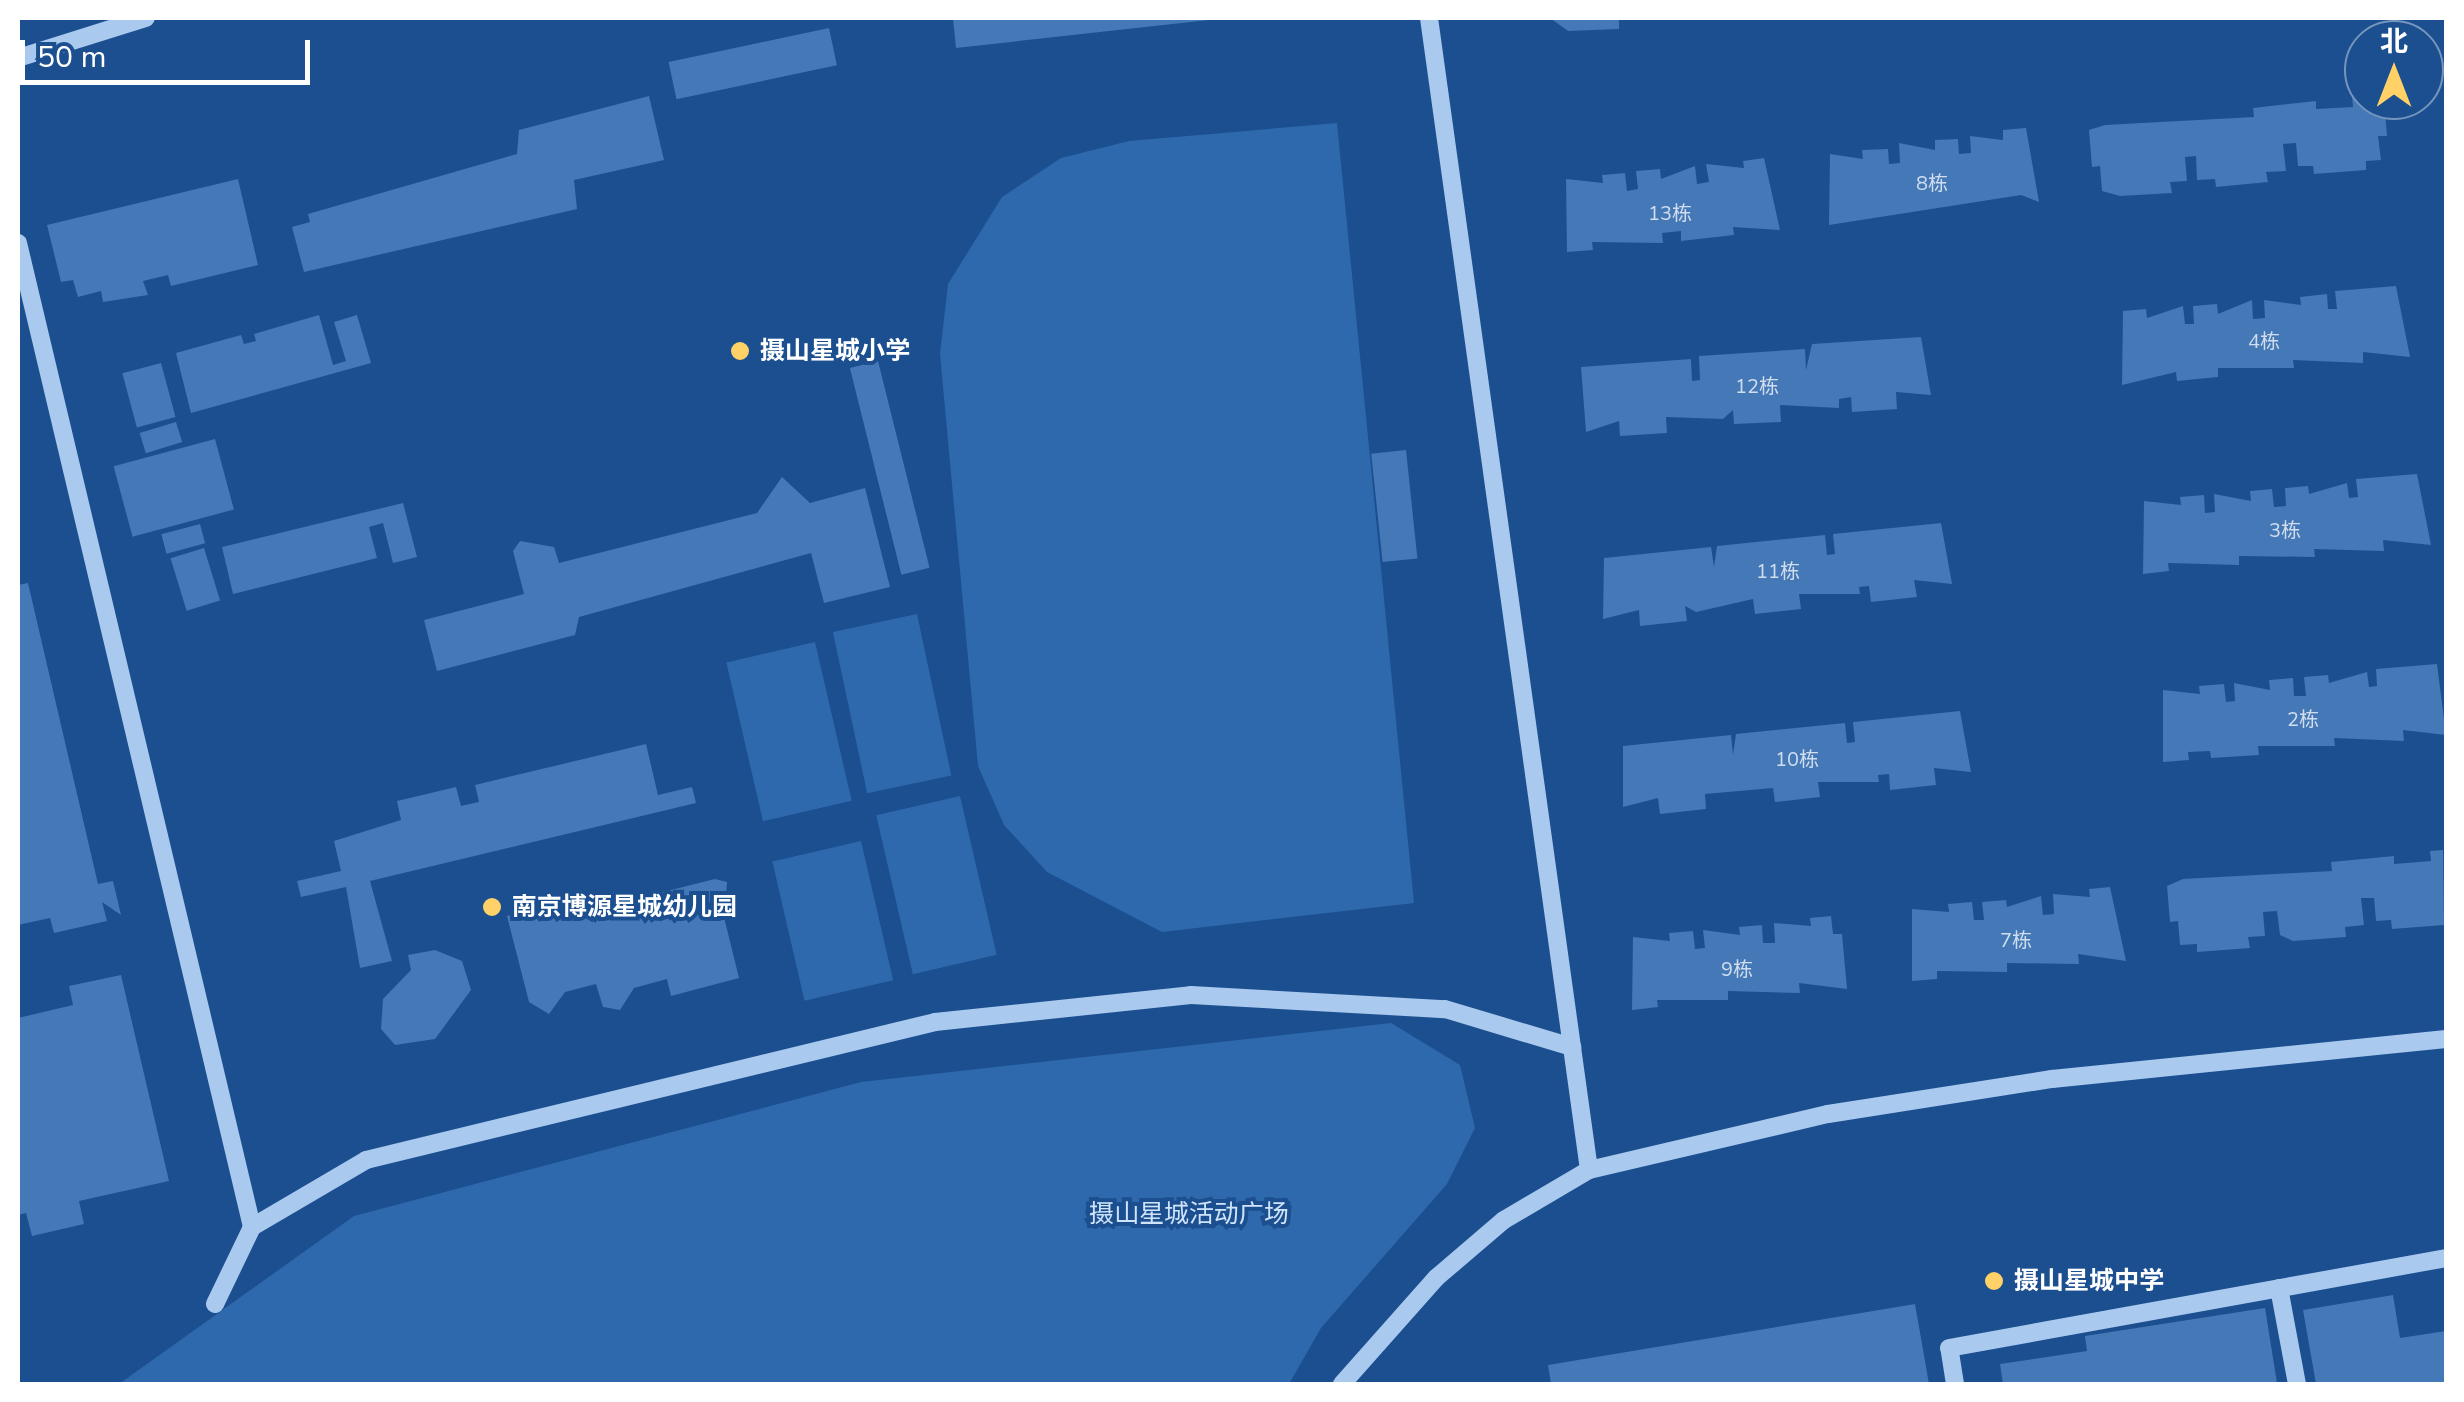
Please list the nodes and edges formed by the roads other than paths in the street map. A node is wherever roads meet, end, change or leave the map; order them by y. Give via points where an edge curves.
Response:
1 (146, 18) edge
2 (1429, 18) edge
3 (18, 58) edge
4 (18, 243) edge
5 (2446, 1038) edge
6 (1572, 1047) junction
7 (1589, 1170) junction
8 (252, 1227) junction
9 (2446, 1258) edge
10 (2279, 1288) junction
11 (215, 1304) dead end
12 (1342, 1384) edge
13 (1954, 1384) edge
14 (2297, 1384) edge

1 - 3 street
2 - 6 street
4 - 8 street
5 - 7 street via 2033,1082 1828,1114
6 - 7 street
6 - 8 street via 1445,1009 1191,994 935,1022 366,1160
7 - 12 street via 1463,1255
8 - 11 street
9 - 10 street
10 - 13 street via 1949,1348
10 - 14 street

